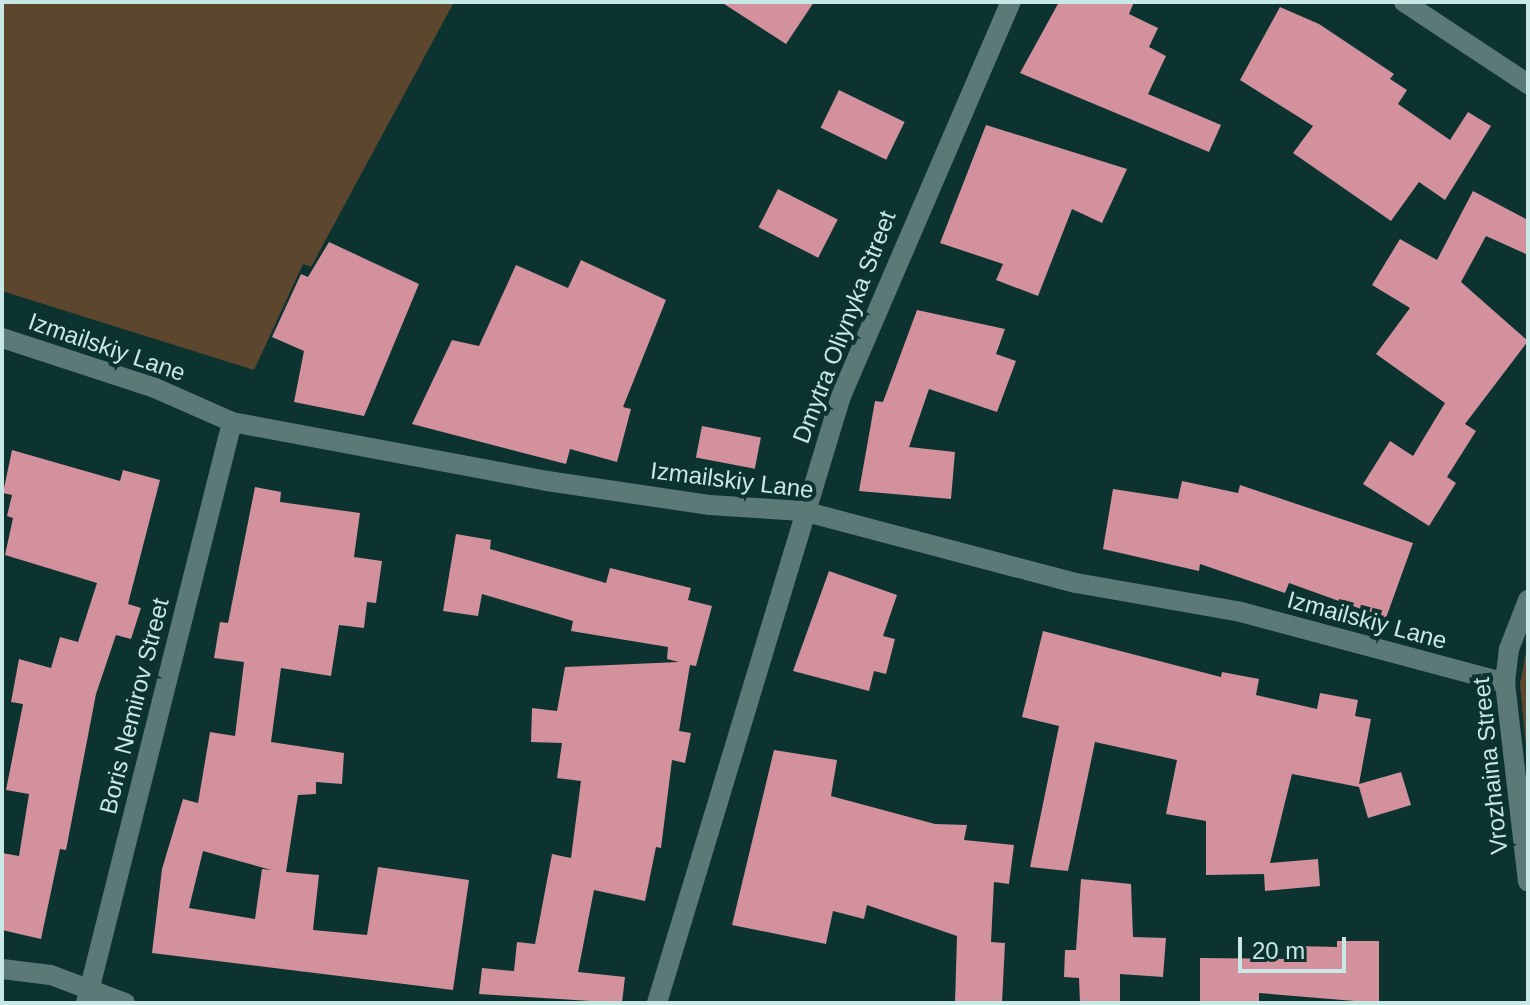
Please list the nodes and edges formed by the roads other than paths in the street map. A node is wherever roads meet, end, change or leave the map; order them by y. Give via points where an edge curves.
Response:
1 (1011, 2) edge
2 (1404, 2) edge
3 (1528, 84) edge
4 (2, 338) edge
5 (232, 422) junction
6 (803, 511) junction
7 (1528, 600) edge
8 (1505, 683) junction
9 (1528, 882) edge
10 (2, 969) edge
11 (88, 995) edge
12 (125, 1003) edge
13 (657, 1003) edge

1 - 6 street, Dmytra Oliynyka Street via 876,310
2 - 3 street
4 - 5 street, Izmailskiy Lane via 155,388
5 - 6 street, Izmailskiy Lane via 547,481 710,505
5 - 11 street, Boris Nemirov Street
6 - 8 street, Izmailskiy Lane via 1076,583 1237,611
6 - 13 street, Dmytra Oliynyka Street
7 - 8 street, Vrozhaina Street via 1509,649
8 - 9 street, Vrozhaina Street
10 - 11 street
11 - 12 street

